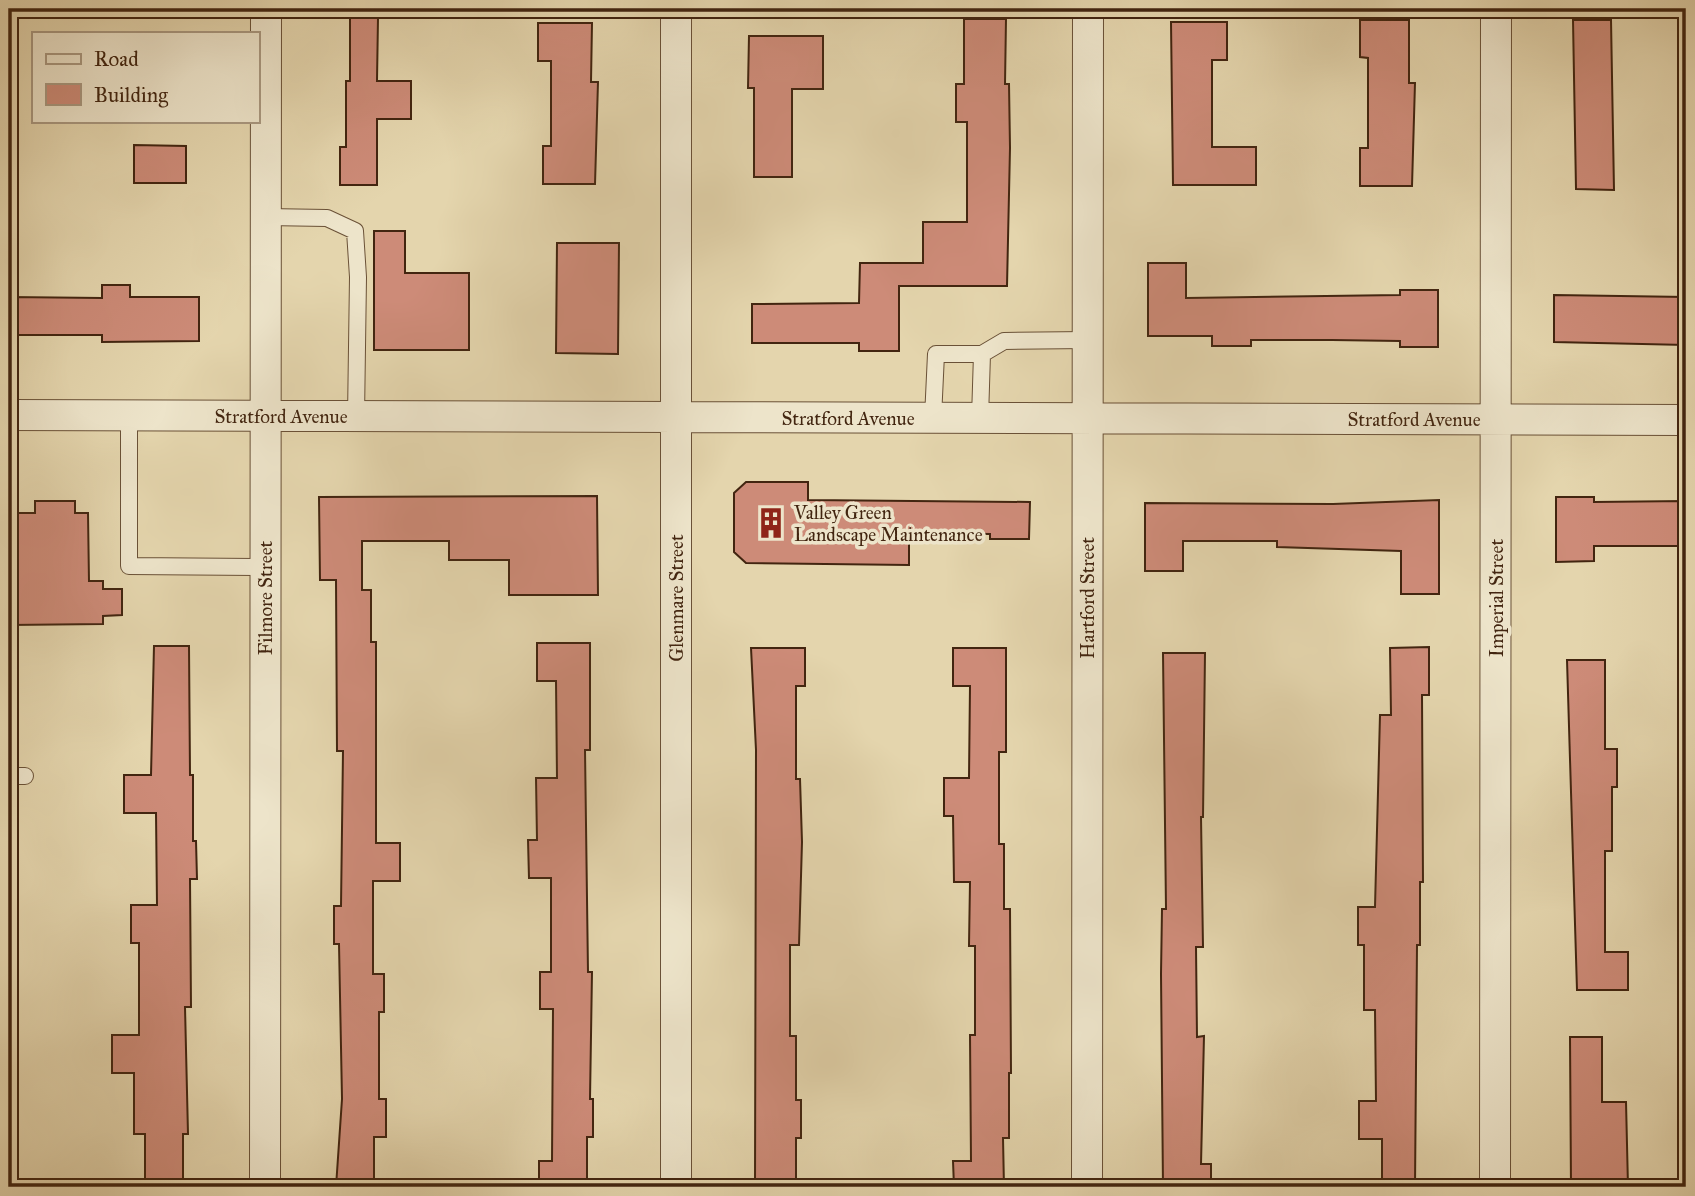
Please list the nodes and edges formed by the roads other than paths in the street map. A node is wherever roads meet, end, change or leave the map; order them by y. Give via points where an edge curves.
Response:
1 (266, 9) edge
2 (676, 9) edge
3 (1088, 9) edge
4 (1496, 9) edge
5 (265, 217) junction
6 (1087, 340) junction
7 (982, 354) junction
8 (9, 415) edge
9 (129, 416) junction
10 (265, 416) junction
11 (356, 417) junction
12 (676, 418) junction
13 (933, 418) junction
14 (980, 418) junction
15 (1087, 418) junction
16 (1496, 419) junction
17 (1686, 420) edge
18 (265, 567) junction
19 (265, 1187) edge
20 (676, 1187) edge
21 (1087, 1187) edge
22 (1495, 1187) edge

1 - 5 street, Filmore Street
2 - 12 street, Glenmare Street
3 - 6 street, Hartford Street
4 - 16 street, Imperial Street
5 - 10 street, Filmore Street
5 - 11 lane via 327,218 355,231
6 - 7 lane via 1004,341
6 - 15 street, Hartford Street
7 - 13 lane via 936,354
7 - 14 lane
8 - 9 street, Stratford Avenue
9 - 10 street, Stratford Avenue
9 - 18 lane via 129,566
10 - 11 street, Stratford Avenue
10 - 18 street, Filmore Street
11 - 12 street, Stratford Avenue
12 - 13 street, Stratford Avenue
12 - 20 street, Glenmare Street
13 - 14 street, Stratford Avenue
14 - 15 street, Stratford Avenue
15 - 16 street, Stratford Avenue
15 - 21 street, Hartford Street
16 - 17 street, Stratford Avenue
16 - 22 street, Imperial Street
18 - 19 street, Filmore Street

